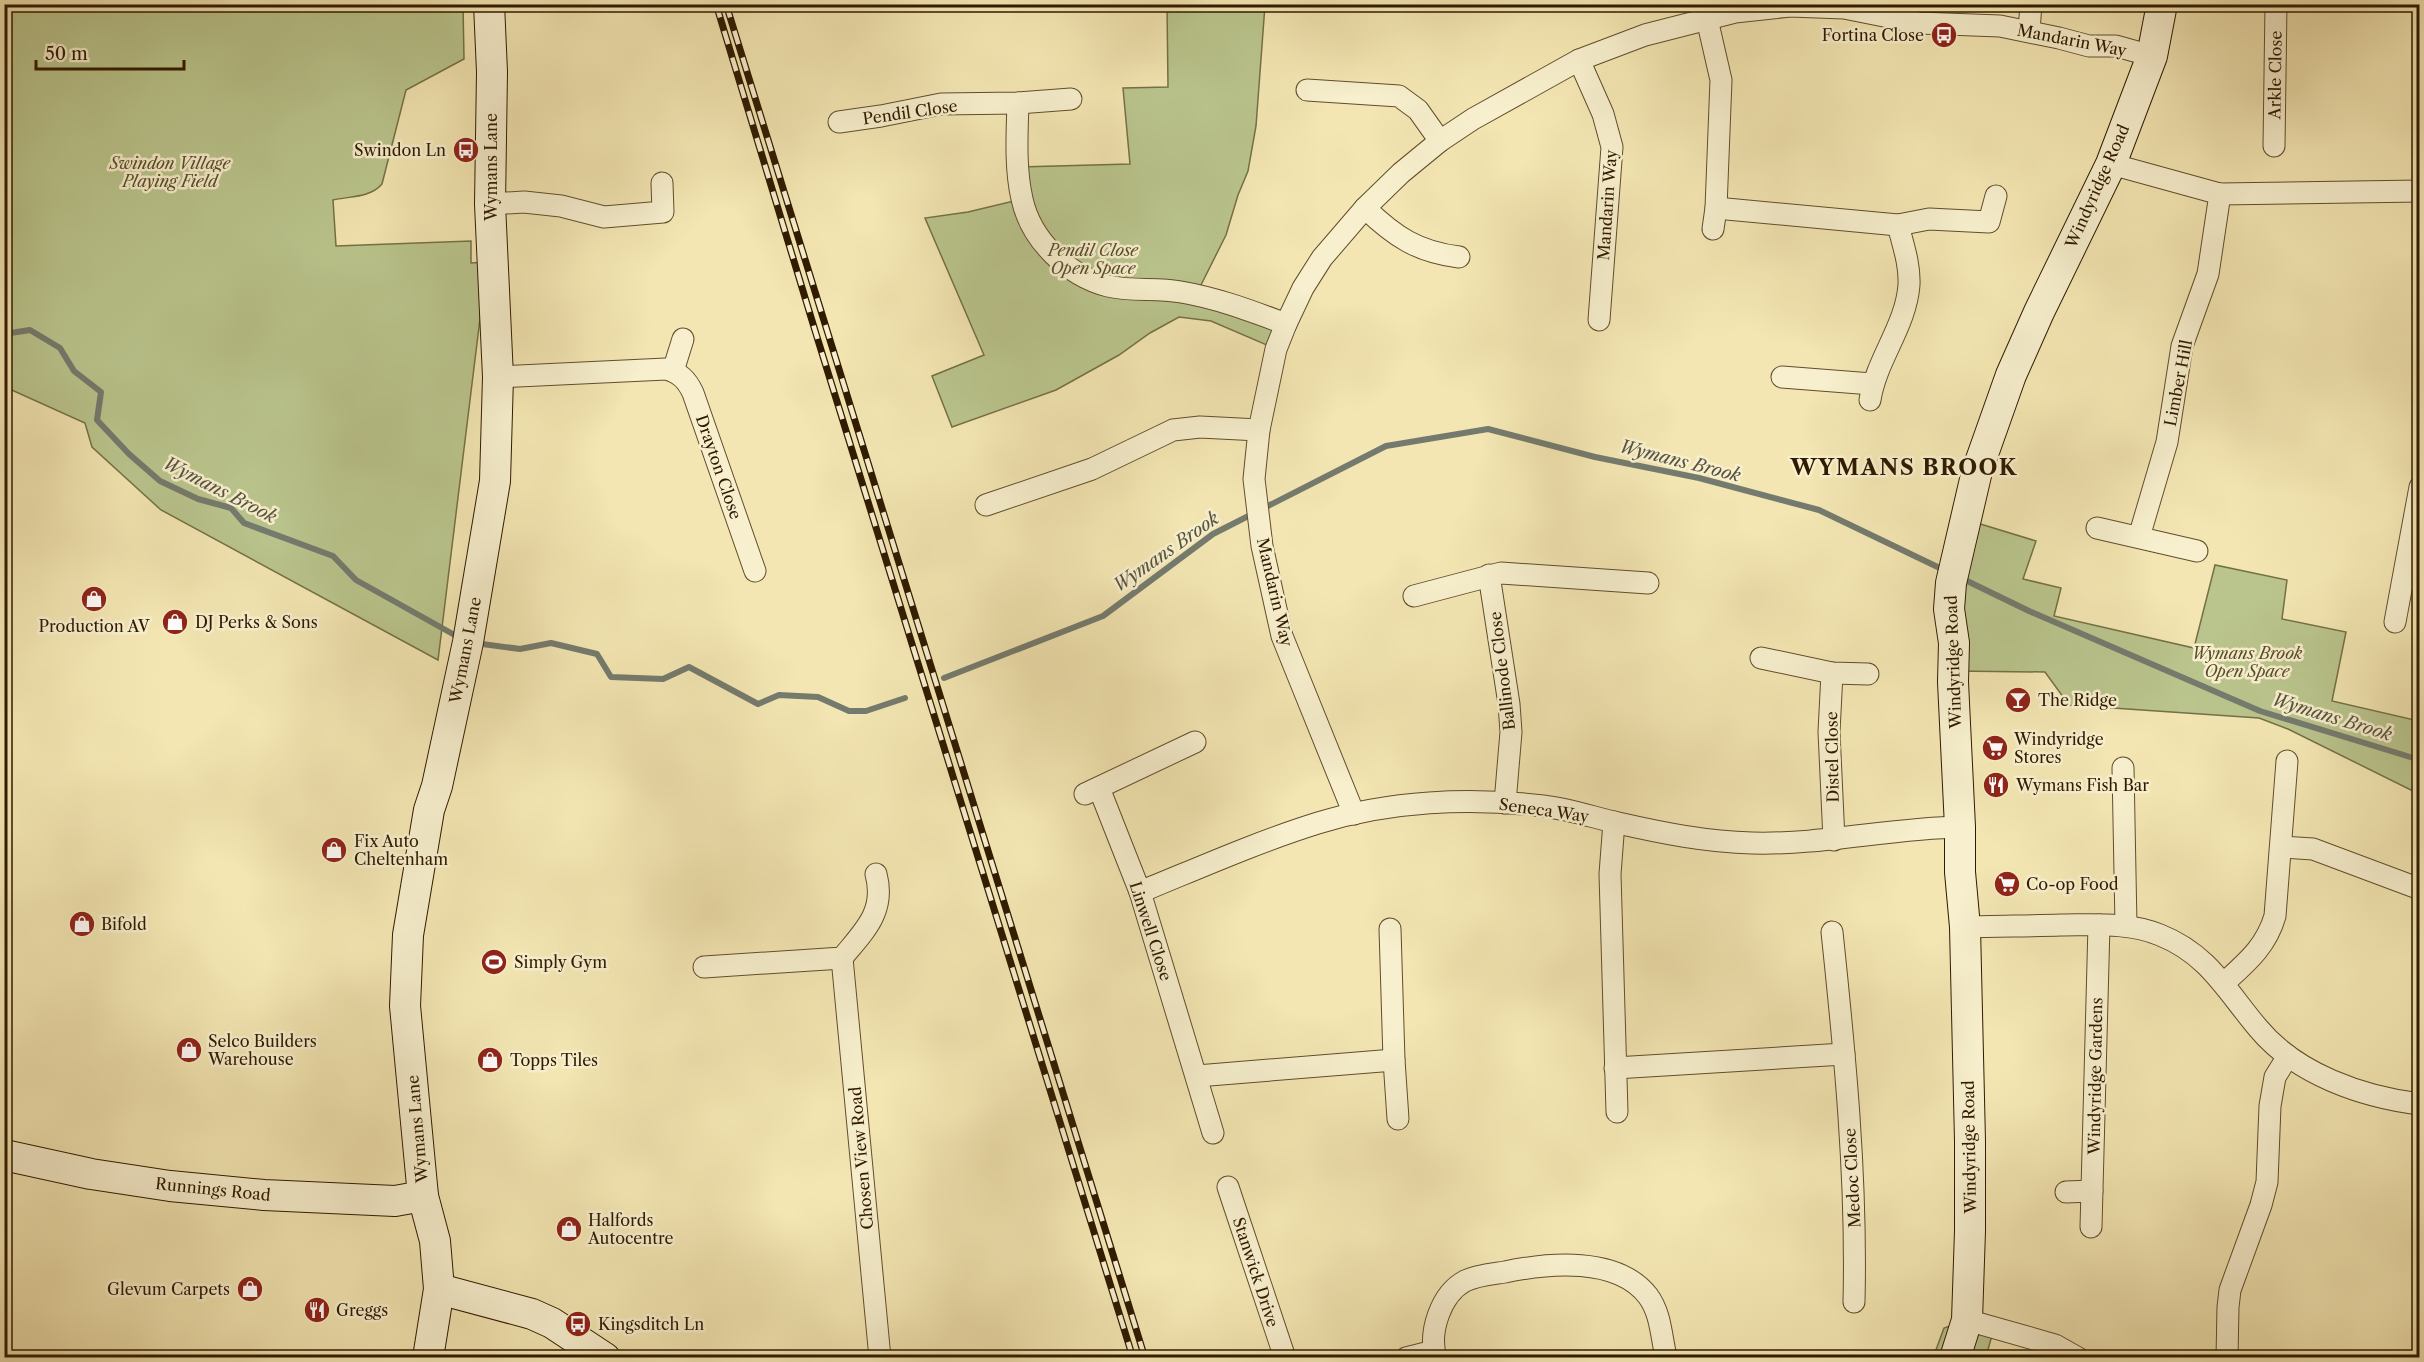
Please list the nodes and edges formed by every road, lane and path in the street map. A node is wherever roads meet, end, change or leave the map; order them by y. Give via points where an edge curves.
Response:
1 (489, 4) edge
2 (2031, 4) edge
3 (2162, 4) edge
4 (2276, 4) edge
5 (1707, 19) junction
6 (2030, 31) junction
7 (2152, 56) junction
8 (1579, 60) junction
9 (1307, 90) dead end
10 (1071, 99) dead end
11 (1017, 103) junction
12 (839, 122) dead end
13 (1440, 141) junction
14 (2274, 146) dead end
15 (2111, 164) junction
16 (662, 183) dead end
17 (2420, 191) edge
18 (2220, 194) junction
19 (1996, 196) dead end
20 (490, 204) junction
21 (1365, 208) junction
22 (1898, 225) junction
23 (1459, 257) dead end
24 (1599, 320) dead end
25 (1286, 324) junction
26 (683, 339) dead end
27 (673, 371) junction
28 (498, 377) junction
29 (1782, 377) dead end
30 (1259, 430) junction
31 (2420, 487) edge
32 (986, 505) dead end
33 (2097, 528) dead end
34 (2139, 537) junction
35 (2197, 551) dead end
36 (755, 571) dead end
37 (1490, 575) junction
38 (1648, 583) dead end
39 (1414, 596) dead end
40 (2395, 622) dead end
41 (1761, 658) dead end
42 (1832, 674) junction
43 (1868, 674) dead end
44 (1195, 742) dead end
45 (2287, 761) dead end
46 (2123, 768) dead end
47 (1505, 803) junction
48 (1354, 814) junction
49 (1614, 822) junction
50 (1960, 827) junction
51 (1834, 840) junction
52 (2281, 847) junction
53 (876, 874) dead end
54 (2420, 889) edge
55 (1140, 892) junction
56 (2099, 925) junction
57 (2127, 926) junction
58 (1965, 927) junction
59 (1390, 929) dead end
60 (1833, 932) dead end
61 (843, 958) junction
62 (704, 967) dead end
63 (2224, 983) junction
64 (1845, 1053) junction
65 (2288, 1056) junction
66 (1394, 1060) junction
67 (1615, 1068) junction
68 (1197, 1076) junction
69 (2420, 1104) edge
70 (1617, 1112) dead end
71 (1398, 1119) dead end
72 (1214, 1133) dead end
73 (4, 1155) edge
74 (1227, 1187) dead end
75 (2092, 1191) junction
76 (2066, 1192) dead end
77 (423, 1196) junction
78 (2091, 1227) dead end
79 (439, 1289) junction
80 (1854, 1302) dead end
81 (1967, 1320) junction
82 (1659, 1340) dead end
83 (1435, 1354) edge
84 (428, 1358) edge
85 (605, 1358) edge
86 (880, 1358) edge
87 (1285, 1358) edge
88 (1406, 1358) edge
89 (1955, 1358) edge
90 (2078, 1358) edge
91 (2227, 1358) edge

1 - 20 street, Wymans Lane
2 - 6 street
3 - 7 street, Windyridge Road
4 - 14 street, Arkle Close
5 - 6 street, Mandarin Way via 1763,8 1817,6 1919,23
5 - 8 street, Mandarin Way via 1645,35
5 - 22 street via 1721,80 1714,219
6 - 7 street, Mandarin Way
7 - 15 street, Windyridge Road
8 - 13 street, Mandarin Way
8 - 24 street, Mandarin Way via 1603,114 1612,147
9 - 13 street via 1399,96 1418,110
10 - 11 street, Pendil Close
11 - 12 street, Pendil Close via 941,104
11 - 25 street via 1022,198 1034,228 1064,264 1108,286 1178,291 1225,302
13 - 21 street, Mandarin Way
15 - 18 street
15 - 50 street, Windyridge Road via 2011,375 1964,519 1948,609 1954,643
16 - 20 street via 663,212 604,217 561,206
17 - 18 street
18 - 34 street, Limber Hill via 2208,274 2182,346 2167,442
19 - 22 street via 1989,222 1929,219
20 - 28 street, Wymans Lane
21 - 23 street via 1418,248
21 - 25 street, Mandarin Way via 1322,258
22 - 29 street via 1909,269 1907,299 1871,392
25 - 30 street, Mandarin Way via 1276,349
26 - 27 street
27 - 28 street
27 - 36 street, Drayton Close via 686,380 693,393
28 - 77 street, Wymans Lane via 495,481 468,642 429,810 408,934 405,1005
30 - 32 street via 1173,430 1092,469
30 - 48 street, Mandarin Way via 1254,479 1262,546 1282,636
31 - 40 street
33 - 34 street
34 - 35 street
37 - 38 street
37 - 39 street
37 - 47 street, Ballinode Close via 1511,732
41 - 42 street
42 - 43 street
42 - 51 street, Distel Close via 1829,732
44 - 55 street, Linwell Close via 1093,791
45 - 52 street
46 - 57 street
47 - 48 street, Seneca Way via 1426,804
47 - 49 street, Seneca Way via 1578,811
48 - 55 street, Seneca Way via 1236,852
49 - 51 street, Seneca Way via 1688,837 1752,843
49 - 67 street via 1610,874
50 - 51 street, Seneca Way via 1918,828
50 - 58 street, Windyridge Road
52 - 54 street via 2313,849
52 - 63 street via 2272,926 2259,951
53 - 61 street via 879,884 875,918
55 - 68 street, Linwell Close
56 - 57 street
56 - 58 street
56 - 75 street, Windyridge Gardens
57 - 63 street via 2176,942 2206,963
58 - 81 street, Windyridge Road via 1970,1209
59 - 66 street
60 - 64 street, Medoc Close
61 - 62 street
61 - 86 street, Chosen View Road
63 - 65 street via 2258,1028
64 - 67 street
64 - 80 street, Medoc Close via 1856,1234
65 - 69 street via 2363,1092
65 - 91 street via 2275,1077 2271,1096 2264,1194 2230,1290
66 - 68 street
66 - 71 street
67 - 70 street
68 - 72 street, Linwell Close
73 - 77 street, Runnings Road via 91,1174 215,1190 395,1201
74 - 87 street, Stanwick Drive
75 - 76 street
75 - 78 street, Windyridge Gardens
77 - 79 street, Wymans Lane via 435,1241
79 - 84 street, Wymans Lane
79 - 85 street via 532,1314
81 - 89 street, Windyridge Road
81 - 90 street via 2055,1345
82 - 83 street via 1653,1303 1633,1282 1588,1267 1542,1265 1474,1278 1456,1287 1443,1304 1435,1331
83 - 88 street

